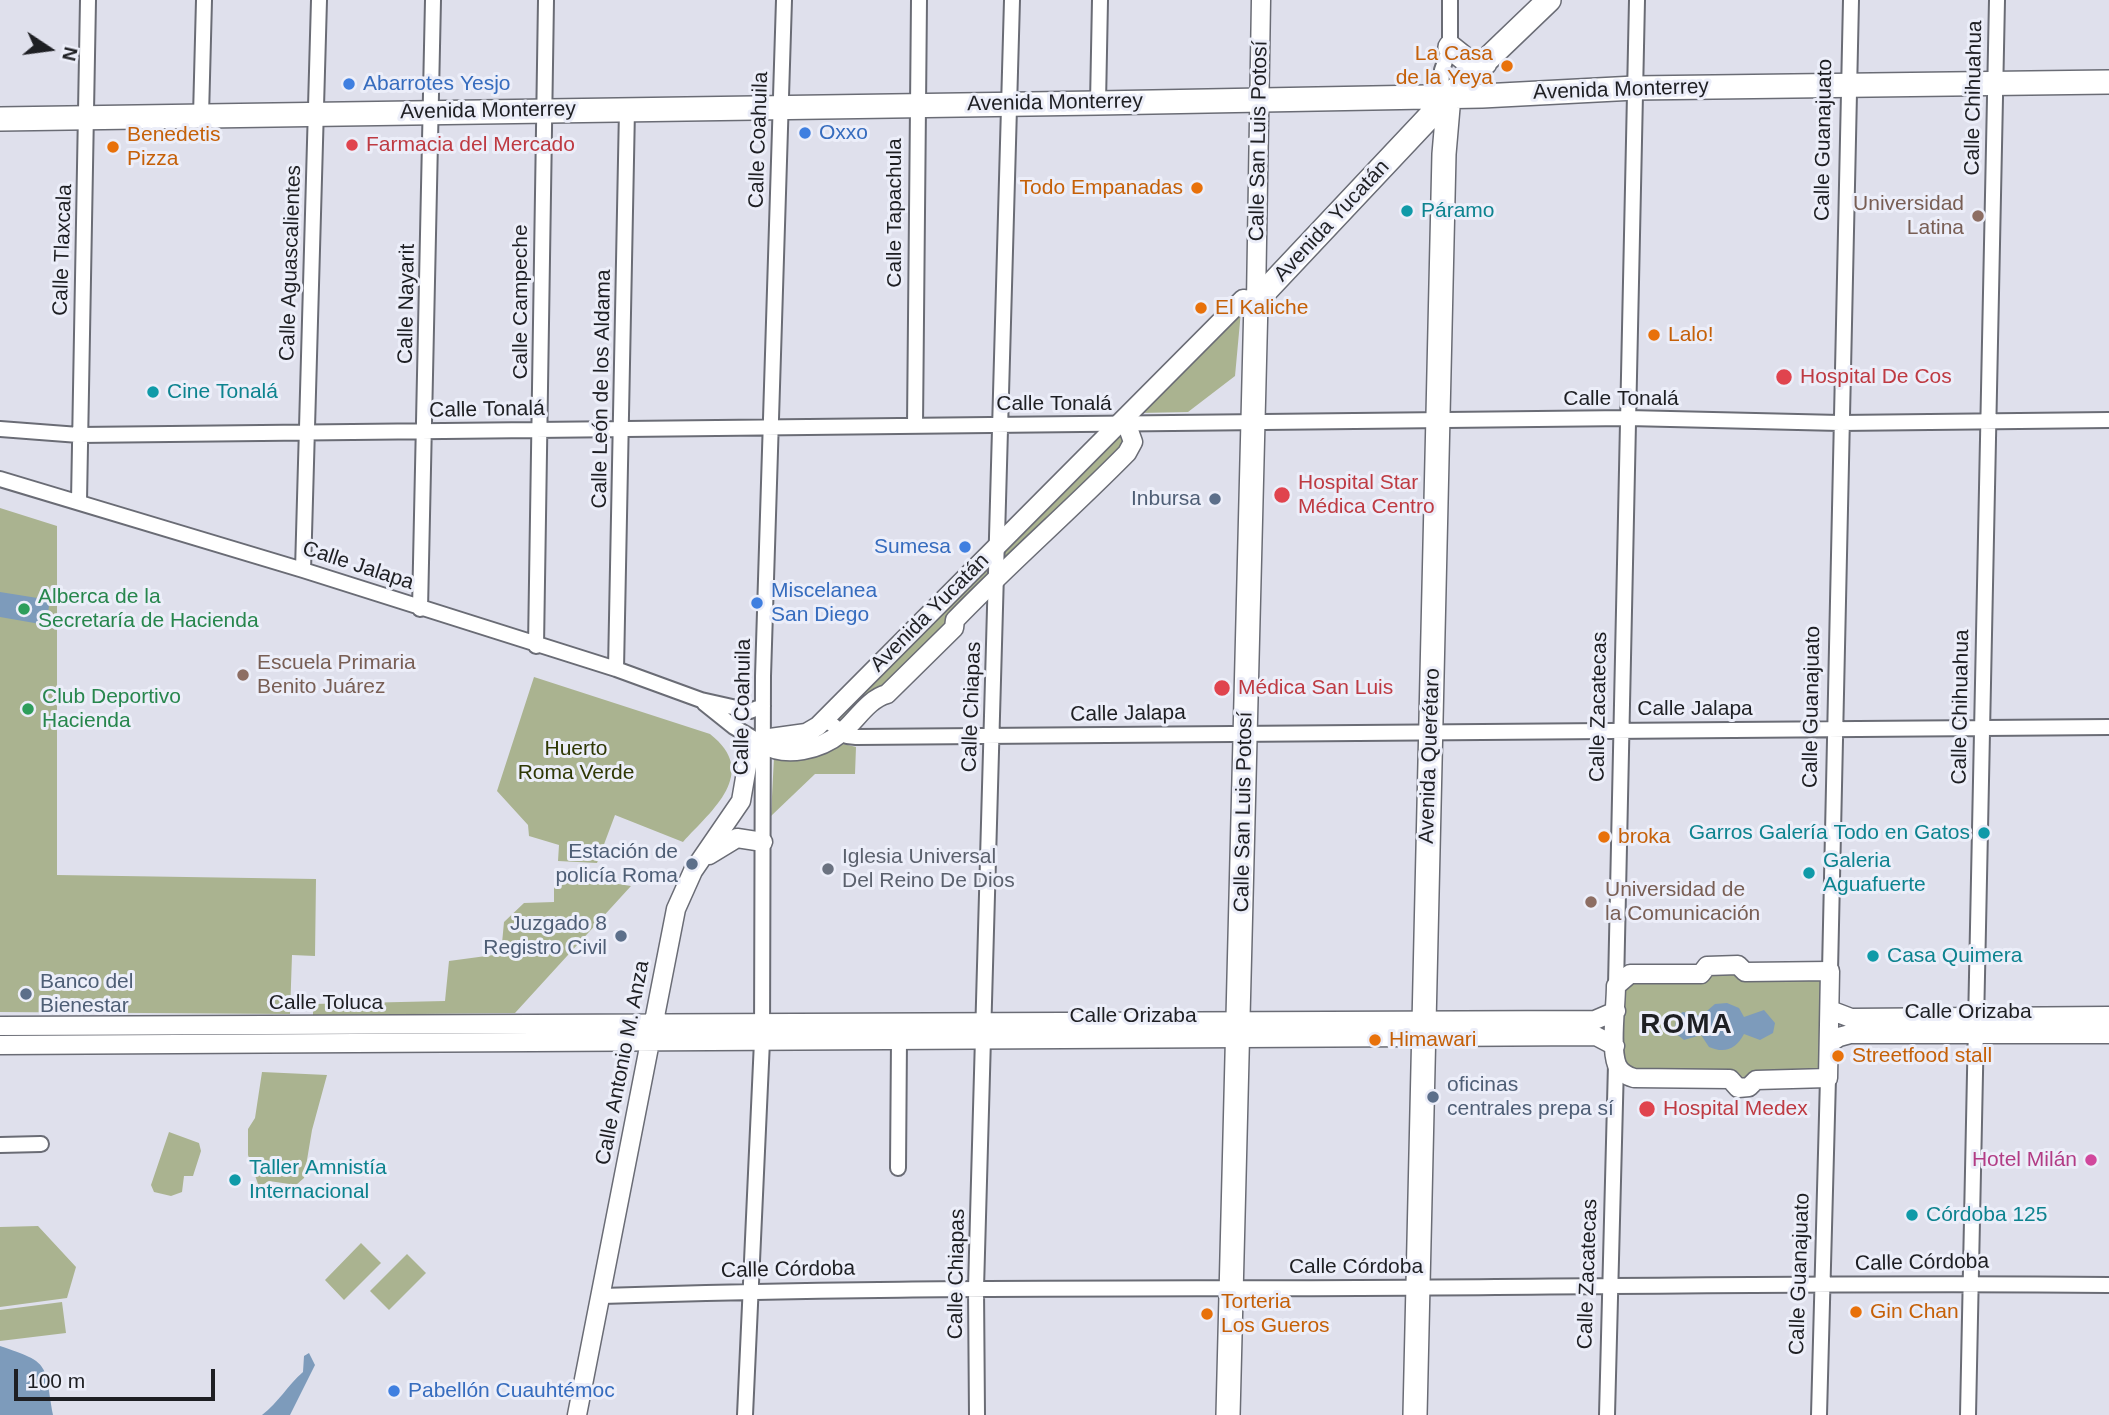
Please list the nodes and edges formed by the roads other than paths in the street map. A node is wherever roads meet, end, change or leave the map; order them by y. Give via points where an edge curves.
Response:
1 (88, 0) edge
2 (204, 0) edge
3 (319, 0) edge
4 (433, 0) edge
5 (546, 0) edge
6 (783, 0) edge
7 (919, 0) edge
8 (1012, 0) edge
9 (1100, 0) edge
10 (1261, 0) edge
11 (1450, 0) edge
12 (1549, 0) edge
13 (1637, 0) edge
14 (1851, 0) edge
15 (1997, 0) edge
16 (1450, 47) junction
17 (1485, 62) junction
18 (2109, 82) edge
19 (1996, 84) junction
20 (1849, 85) junction
21 (1635, 88) junction
22 (1445, 97) junction
23 (1393, 98) junction
24 (1259, 100) junction
25 (1010, 103) junction
26 (1098, 103) junction
27 (916, 105) junction
28 (781, 107) junction
29 (626, 109) junction
30 (543, 111) junction
31 (431, 112) junction
32 (317, 114) junction
33 (87, 116) junction
34 (201, 116) junction
35 (0, 119) edge
36 (1413, 134) junction
37 (1256, 301) junction
38 (1628, 418) junction
39 (2109, 420) edge
40 (1439, 422) junction
41 (1989, 422) junction
42 (1840, 423) junction
43 (1123, 424) junction
44 (1253, 424) junction
45 (915, 425) junction
46 (1002, 425) junction
47 (772, 426) junction
48 (0, 429) edge
49 (623, 429) junction
50 (541, 430) junction
51 (425, 432) junction
52 (306, 433) junction
53 (79, 435) junction
54 (0, 479) edge
55 (79, 501) junction
56 (998, 545) junction
57 (303, 570) junction
58 (998, 576) junction
59 (420, 609) junction
60 (536, 646) junction
61 (616, 669) junction
62 (701, 700) junction
63 (763, 706) junction
64 (825, 719) junction
65 (2109, 727) edge
66 (1981, 728) junction
67 (1834, 729) junction
68 (1621, 731) junction
69 (842, 733) junction
70 (1431, 733) junction
71 (1245, 734) junction
72 (991, 736) junction
73 (762, 744) junction
74 (763, 842) junction
75 (702, 859) junction
76 (1830, 971) junction
77 (1616, 986) junction
78 (1830, 1010) junction
79 (1616, 1011) junction
80 (2109, 1016) edge
81 (653, 1025) junction
82 (0, 1026) edge
83 (1977, 1026) junction
84 (1423, 1028) junction
85 (1238, 1029) junction
86 (762, 1032) junction
87 (983, 1032) junction
88 (2109, 1034) edge
89 (194, 1035) junction
90 (899, 1040) junction
91 (649, 1043) junction
92 (1830, 1043) junction
93 (0, 1045) edge
94 (1616, 1055) junction
95 (1828, 1078) junction
96 (41, 1144) dead end
97 (0, 1145) edge
98 (898, 1168) dead end
99 (1970, 1283) junction
100 (1610, 1284) junction
101 (1823, 1285) junction
102 (2109, 1285) edge
103 (976, 1288) junction
104 (1418, 1288) junction
105 (1232, 1289) junction
106 (750, 1291) junction
107 (602, 1296) junction
108 (577, 1415) edge
109 (746, 1415) edge
110 (977, 1415) edge
111 (1228, 1415) edge
112 (1415, 1415) edge
113 (1607, 1415) edge
114 (1819, 1415) edge
115 (1968, 1415) edge

1 - 33 street, Calle Tlaxcala
2 - 34 street
3 - 32 street, Calle Aguascalientes
4 - 31 street, Calle Nayarit
5 - 30 street, Calle Campeche
6 - 28 street, Calle Coahuila
7 - 27 street, Calle Tapachula
8 - 25 street, Calle Chiapas
9 - 26 street
10 - 24 street, Calle San Luis Potosí
11 - 16 street, Avenida Querétaro
12 - 17 main road
13 - 21 street, Calle Zacatecas
14 - 20 street, Calle Guanajuato
15 - 19 street, Calle Chihuahua
16 - 17 main road via 1465,59
16 - 22 street, Avenida Querétaro via 1442,70
17 - 22 main road, Avenida Yucatán
18 - 19 main road, Avenida Monterrey
19 - 20 main road, Avenida Monterrey
19 - 41 street, Calle Chihuahua
20 - 21 main road, Avenida Monterrey
20 - 42 street, Calle Guanajuato
21 - 22 main road, Avenida Monterrey
21 - 38 street, Calle Zacatecas
22 - 23 main road, Avenida Monterrey
22 - 36 main road, Avenida Yucatán
22 - 40 main road, Avenida Querétaro
23 - 24 main road, Avenida Monterrey
23 - 36 main road via 1410,116
24 - 26 main road, Avenida Monterrey
24 - 37 street, Calle San Luis Potosí
25 - 26 main road, Avenida Monterrey
25 - 27 main road, Avenida Monterrey
25 - 46 street, Calle Chiapas
27 - 28 main road, Avenida Monterrey
27 - 45 street, Calle Tapachula
28 - 29 main road, Avenida Monterrey
28 - 47 street, Calle Coahuila
29 - 30 main road, Avenida Monterrey
29 - 49 street, Calle León de los Aldama
30 - 31 main road, Avenida Monterrey
30 - 50 street, Calle Campeche
31 - 32 main road, Avenida Monterrey
31 - 51 street, Calle Nayarit
32 - 34 main road, Avenida Monterrey
32 - 52 street, Calle Aguascalientes
33 - 34 main road, Avenida Monterrey
33 - 35 main road, Avenida Monterrey
33 - 53 street, Calle Tlaxcala
36 - 37 main road, Avenida Yucatán
37 - 43 street, Avenida Yucatán via 1243,299
37 - 44 main road, Calle San Luis Potosí
38 - 40 street, Calle Tonalá
38 - 42 street, Calle Tonalá
38 - 68 street, Calle Zacatecas
39 - 41 street, Calle Tonalá
40 - 44 street, Calle Tonalá
40 - 70 main road, Avenida Querétaro
41 - 42 street, Calle Tonalá
41 - 66 street, Calle Chihuahua
42 - 67 street, Calle Guanajuato
43 - 44 street, Calle Tonalá
43 - 46 street, Calle Tonalá
43 - 56 street, Avenida Yucatán
43 - 58 street, Avenida Yucatán via 1133,442 1127,453
44 - 71 main road, Calle San Luis Potosí
45 - 46 street, Calle Tonalá
45 - 47 street, Calle Tonalá
46 - 56 street, Calle Chiapas
47 - 49 street, Calle Tonalá
47 - 63 street, Calle Coahuila
48 - 53 street, Calle Tonalá
49 - 50 street, Calle Tonalá
49 - 61 street, Calle León de los Aldama
50 - 51 street, Calle Tonalá
50 - 60 street, Calle Campeche
51 - 52 street, Calle Tonalá
51 - 59 street, Calle Nayarit
52 - 53 street, Calle Tonalá
52 - 57 street, Calle Aguascalientes
53 - 55 street, Calle Tlaxcala
54 - 55 street, Calle Jalapa
55 - 57 street, Calle Jalapa
56 - 58 street, Calle Chiapas
56 - 64 street, Avenida Yucatán
57 - 59 street, Calle Jalapa
58 - 69 street, Avenida Yucatán via 956,620 954,628
58 - 72 street, Calle Chiapas
59 - 60 street, Calle Jalapa
60 - 61 street, Calle Jalapa
61 - 62 street, Calle Jalapa
62 - 63 street, Calle Jalapa via 750,711
62 - 73 street, Calle Jalapa
63 - 73 street, Calle Coahuila
64 - 69 street
64 - 73 street, Avenida Yucatán via 806,733 770,738
65 - 66 street, Calle Jalapa
66 - 67 street, Calle Jalapa
66 - 83 street, Calle Chihuahua
67 - 68 street, Calle Jalapa
67 - 76 street, Calle Guanajuato
68 - 70 street, Calle Jalapa
68 - 77 street, Calle Zacatecas
69 - 72 street, Calle Jalapa via 856,737
69 - 73 street, Avenida Yucatán via 821,745 795,751
70 - 71 street, Calle Jalapa
70 - 84 main road, Avenida Querétaro
71 - 72 street, Calle Jalapa
71 - 85 main road, Calle San Luis Potosí
72 - 87 street, Calle Chiapas
73 - 74 street, Calle Coahuila
73 - 75 street, Calle Antonio M. Anza via 750,748 741,801
74 - 75 street via 737,838
74 - 86 street, Calle Coahuila
75 - 81 street, Calle Antonio M. Anza via 676,909
76 - 77 street via 1745,972 1738,965 1707,966 1701,974 1630,974
76 - 78 street, Calle Guanajuato
77 - 79 street, Calle Zacatecas
78 - 83 street, Calle Orizaba via 1851,1018
78 - 92 street, Calle Guanajuato
79 - 84 street, Calle Orizaba via 1595,1020
79 - 94 street, Calle Zacatecas
80 - 83 street, Calle Orizaba
81 - 86 street, Calle Orizaba
81 - 89 street, Calle Toluca
81 - 91 street, Calle Antonio M. Anza
82 - 89 street, Calle Toluca
83 - 88 street, Calle Orizaba
83 - 92 street, Calle Orizaba via 1844,1035
83 - 99 street, Calle Chihuahua
84 - 85 street, Calle Orizaba
84 - 94 street, Calle Orizaba via 1596,1036
84 - 104 main road, Avenida Querétaro
85 - 87 street, Calle Orizaba
85 - 105 main road, Calle San Luis Potosí
86 - 87 street, Calle Orizaba
86 - 90 street, Calle Orizaba
86 - 91 street, Calle Orizaba
86 - 106 street, Calle Coahuila
87 - 90 street, Calle Orizaba
87 - 103 street, Calle Chiapas
89 - 91 street, Calle Toluca
89 - 93 street, Calle Toluca
90 - 98 street
91 - 107 street, Calle Antonio M. Anza
92 - 95 street, Calle Guanajuato
94 - 95 street, Calle Orizaba via 1621,1072 1634,1078 1730,1079 1738,1088 1749,1087 1756,1080
94 - 100 street, Calle Zacatecas
95 - 101 street, Calle Guanajuato
96 - 97 street
99 - 101 street, Calle Córdoba
99 - 102 street, Calle Córdoba
99 - 115 street, Calle Chihuahua
100 - 101 street, Calle Córdoba
100 - 104 street, Calle Córdoba
100 - 113 street, Calle Zacatecas
101 - 114 street, Calle Guanajuato
103 - 105 street, Calle Córdoba
103 - 106 street, Calle Córdoba
103 - 110 street, Calle Chiapas
104 - 105 street, Calle Córdoba
104 - 112 main road, Avenida Querétaro
105 - 111 main road, Calle San Luis Potosí
106 - 107 street, Calle Córdoba
106 - 109 street, Calle Coahuila
107 - 108 street, Calle Antonio M. Anza

